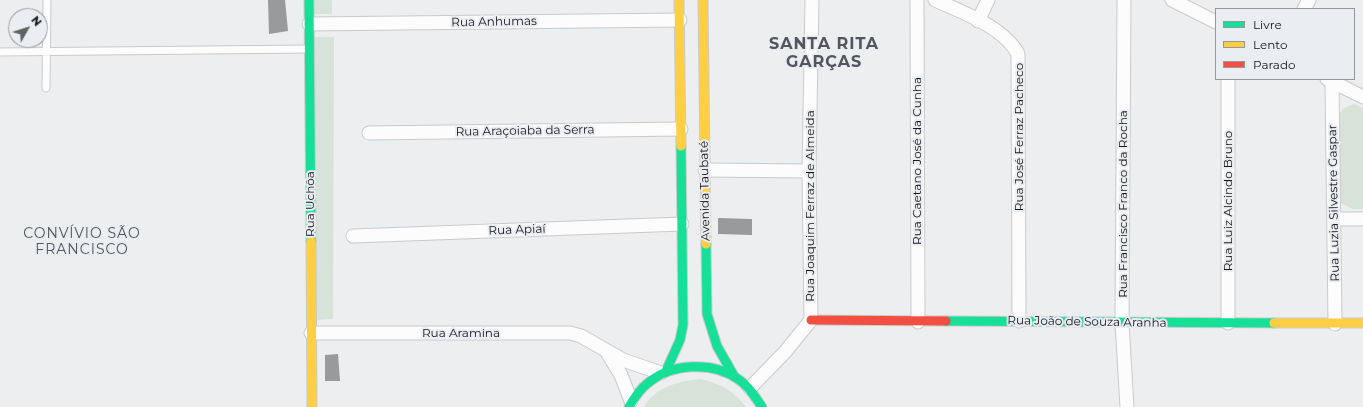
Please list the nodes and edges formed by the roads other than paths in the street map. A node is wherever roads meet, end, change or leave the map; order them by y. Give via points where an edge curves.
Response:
1 (47, 0) edge
2 (309, 0) edge
3 (680, 0) edge
4 (703, 0) edge
5 (812, 0) edge
6 (917, 0) edge
7 (935, 0) edge
8 (988, 0) edge
9 (1124, 0) edge
10 (1172, 0) edge
11 (1192, 4) edge
12 (680, 20) junction
13 (978, 21) junction
14 (1215, 21) edge
15 (309, 24) junction
16 (310, 49) junction
17 (0, 52) edge
18 (47, 52) junction
19 (692, 77) junction
20 (1228, 80) edge
21 (1330, 80) edge
22 (46, 88) dead end
23 (1363, 97) edge
24 (681, 129) junction
25 (369, 134) dead end
26 (705, 170) junction
27 (809, 170) junction
28 (1363, 218) edge
29 (1334, 219) junction
30 (682, 224) junction
31 (353, 236) dead end
32 (811, 320) junction
33 (918, 322) junction
34 (1020, 322) junction
35 (1122, 323) junction
36 (1228, 323) junction
37 (1363, 323) edge
38 (1335, 324) junction
39 (311, 333) junction
40 (606, 350) junction
41 (664, 372) junction
42 (734, 376) junction
43 (750, 388) junction
44 (630, 404) edge
45 (312, 407) edge
46 (762, 407) edge
47 (1127, 407) edge

1 - 18 lane
2 - 15 street, Rua Uchôa
3 - 12 street, Avenida Taubaté
4 - 19 street, Avenida Taubaté
5 - 27 street, Rua Joaquim Ferraz de Almeida
6 - 33 street, Rua Caetano José da Cunha
7 - 13 street, Rua José Ferraz Pacheco
8 - 13 street
9 - 35 street, Rua Francisco Franco da Rocha
10 - 11 street
11 - 14 street
12 - 15 street, Rua Anhumas
12 - 19 street, Avenida Taubaté
13 - 34 street, Rua José Ferraz Pacheco via 1000,32 1010,41 1018,54
15 - 16 street, Rua Uchôa
16 - 18 lane
16 - 39 street, Rua Uchôa
17 - 18 lane
18 - 22 lane
19 - 24 street, Avenida Taubaté
19 - 26 street, Avenida Taubaté
20 - 36 street, Rua Luiz Alcindo Bruno
21 - 23 street
21 - 29 street, Rua Luzia Silvestre Gaspar
24 - 25 street, Rua Araçoiaba da Serra
24 - 30 street, Avenida Taubaté
26 - 27 street
26 - 42 street, Avenida Taubaté via 707,314 716,348
27 - 32 street, Rua Joaquim Ferraz de Almeida
28 - 29 street
29 - 38 street, Rua Luzia Silvestre Gaspar
30 - 31 street, Rua Apiaí
30 - 41 street, Avenida Taubaté via 684,325 680,340
32 - 33 street, Rua João de Souza Aranha
32 - 43 street, Rua Joaquim Ferraz de Almeida via 785,352
33 - 34 street, Rua João de Souza Aranha
34 - 35 street, Rua João de Souza Aranha
35 - 36 street, Rua João de Souza Aranha
35 - 47 street, Rua Francisco Franco da Rocha
36 - 38 street, Rua João de Souza Aranha
37 - 38 street, Rua João de Souza Aranha
39 - 40 street, Rua Aramina via 570,333 582,336
39 - 45 street, Rua Uchôa
40 - 41 street, Rua Aramina via 630,362
40 - 44 street, Rua Aramina via 621,375
41 - 42 street via 693,365 714,367
41 - 44 street via 643,387
42 - 43 street
43 - 46 street

